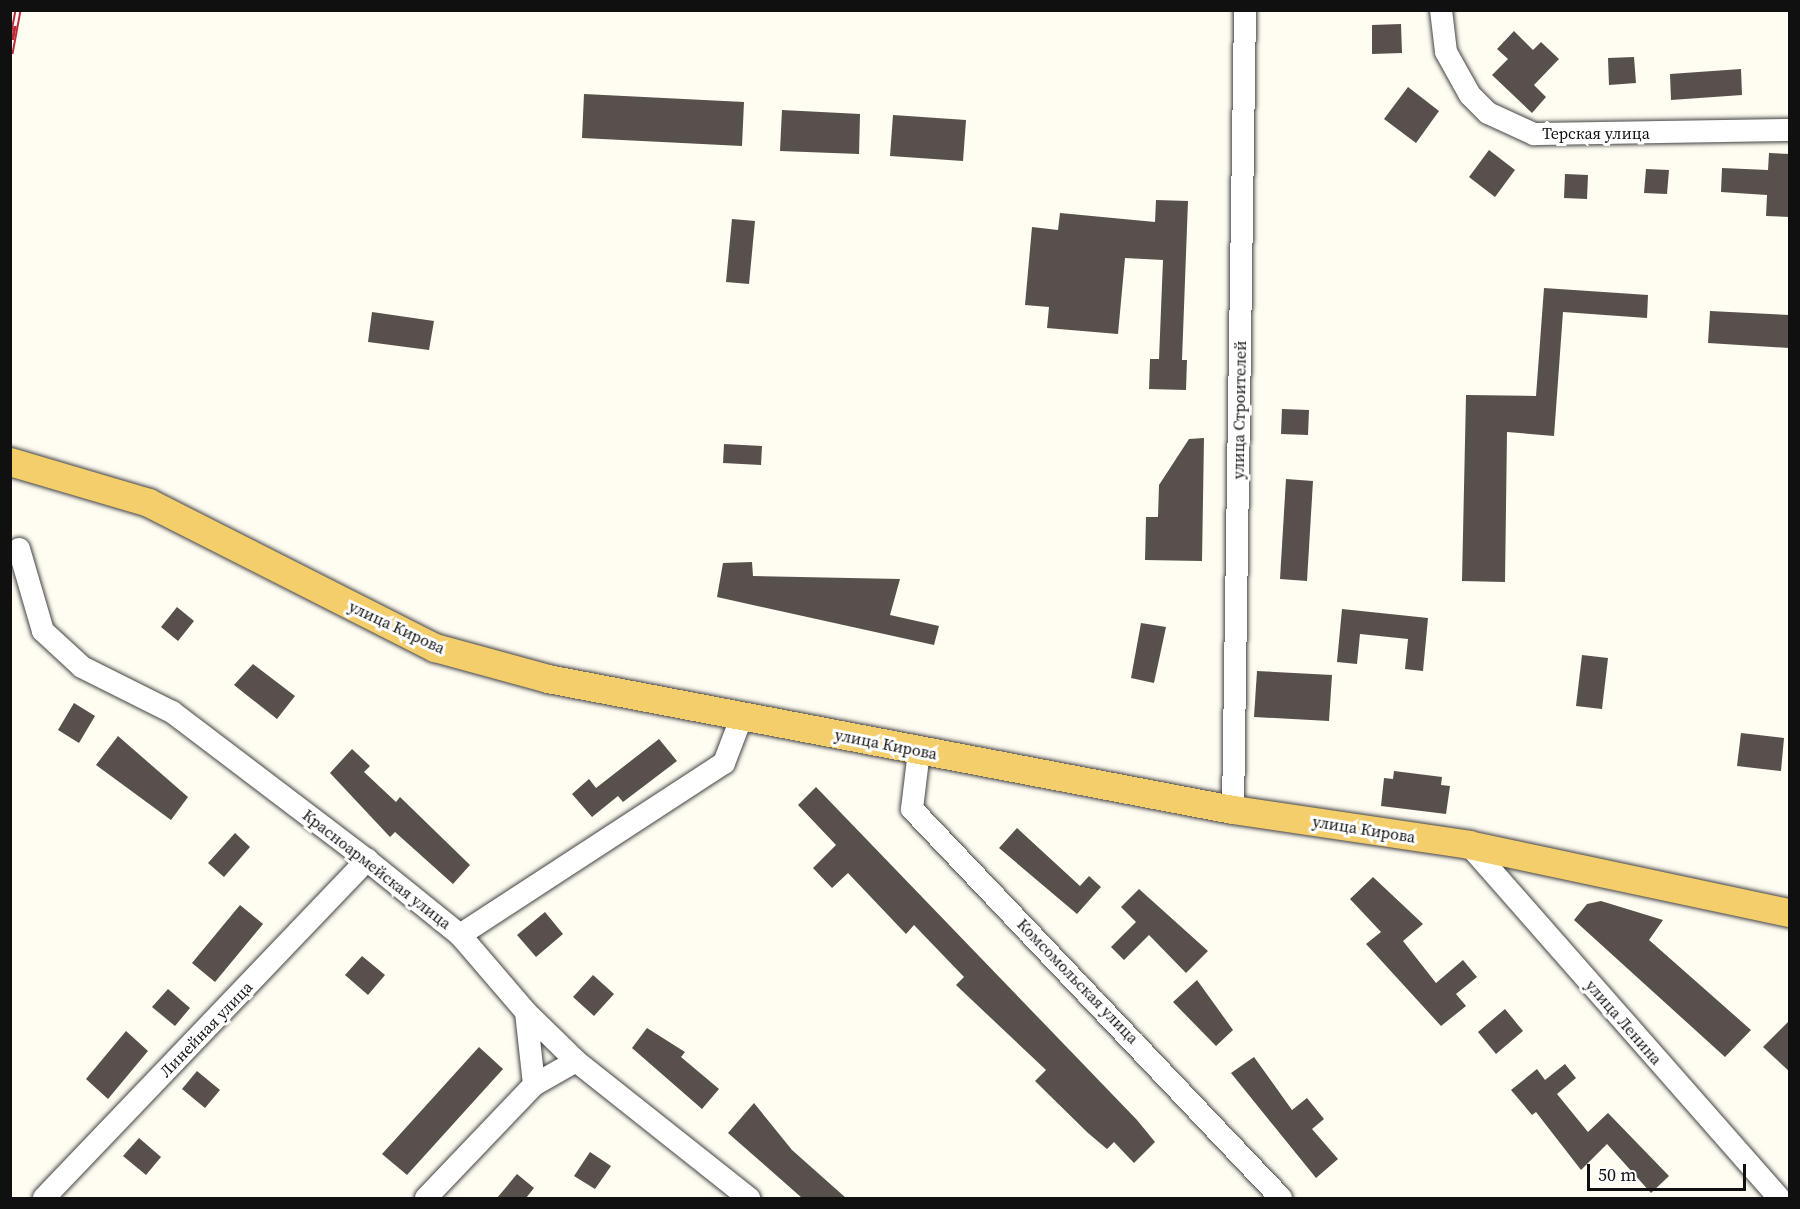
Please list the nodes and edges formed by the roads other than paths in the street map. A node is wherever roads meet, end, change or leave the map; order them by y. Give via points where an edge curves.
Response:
1 (1245, 10) edge
2 (1441, 10) edge
3 (1790, 130) edge
4 (14, 463) edge
5 (19, 549) dead end
6 (742, 716) junction
7 (919, 751) junction
8 (1233, 810) junction
9 (1469, 845) junction
10 (367, 860) junction
11 (1790, 913) edge
12 (460, 935) junction
13 (526, 1012) junction
14 (576, 1061) junction
15 (534, 1085) junction
16 (44, 1198) edge
17 (426, 1198) edge
18 (749, 1198) edge
19 (1281, 1198) edge
20 (1779, 1198) edge

1 - 8 street, улица Строителей
2 - 3 street, Терская улица via 1446,52 1470,95 1488,113 1534,134
4 - 6 main road, улица Кирова via 149,503 435,648 548,679
5 - 10 street, Красноармейская улица via 43,631 82,667 172,712
6 - 7 main road, улица Кирова
6 - 12 street via 724,763
7 - 8 main road, улица Кирова
7 - 19 street, Комсомольская улица via 912,809
8 - 9 main road, улица Кирова
9 - 11 main road, улица Кирова
9 - 20 street, улица Ленина
10 - 12 street, Красноармейская улица
10 - 16 street, Линейная улица
12 - 13 street, Красноармейская улица
13 - 14 street, Красноармейская улица
13 - 15 street
14 - 15 street
14 - 18 street, Красноармейская улица
15 - 17 street

